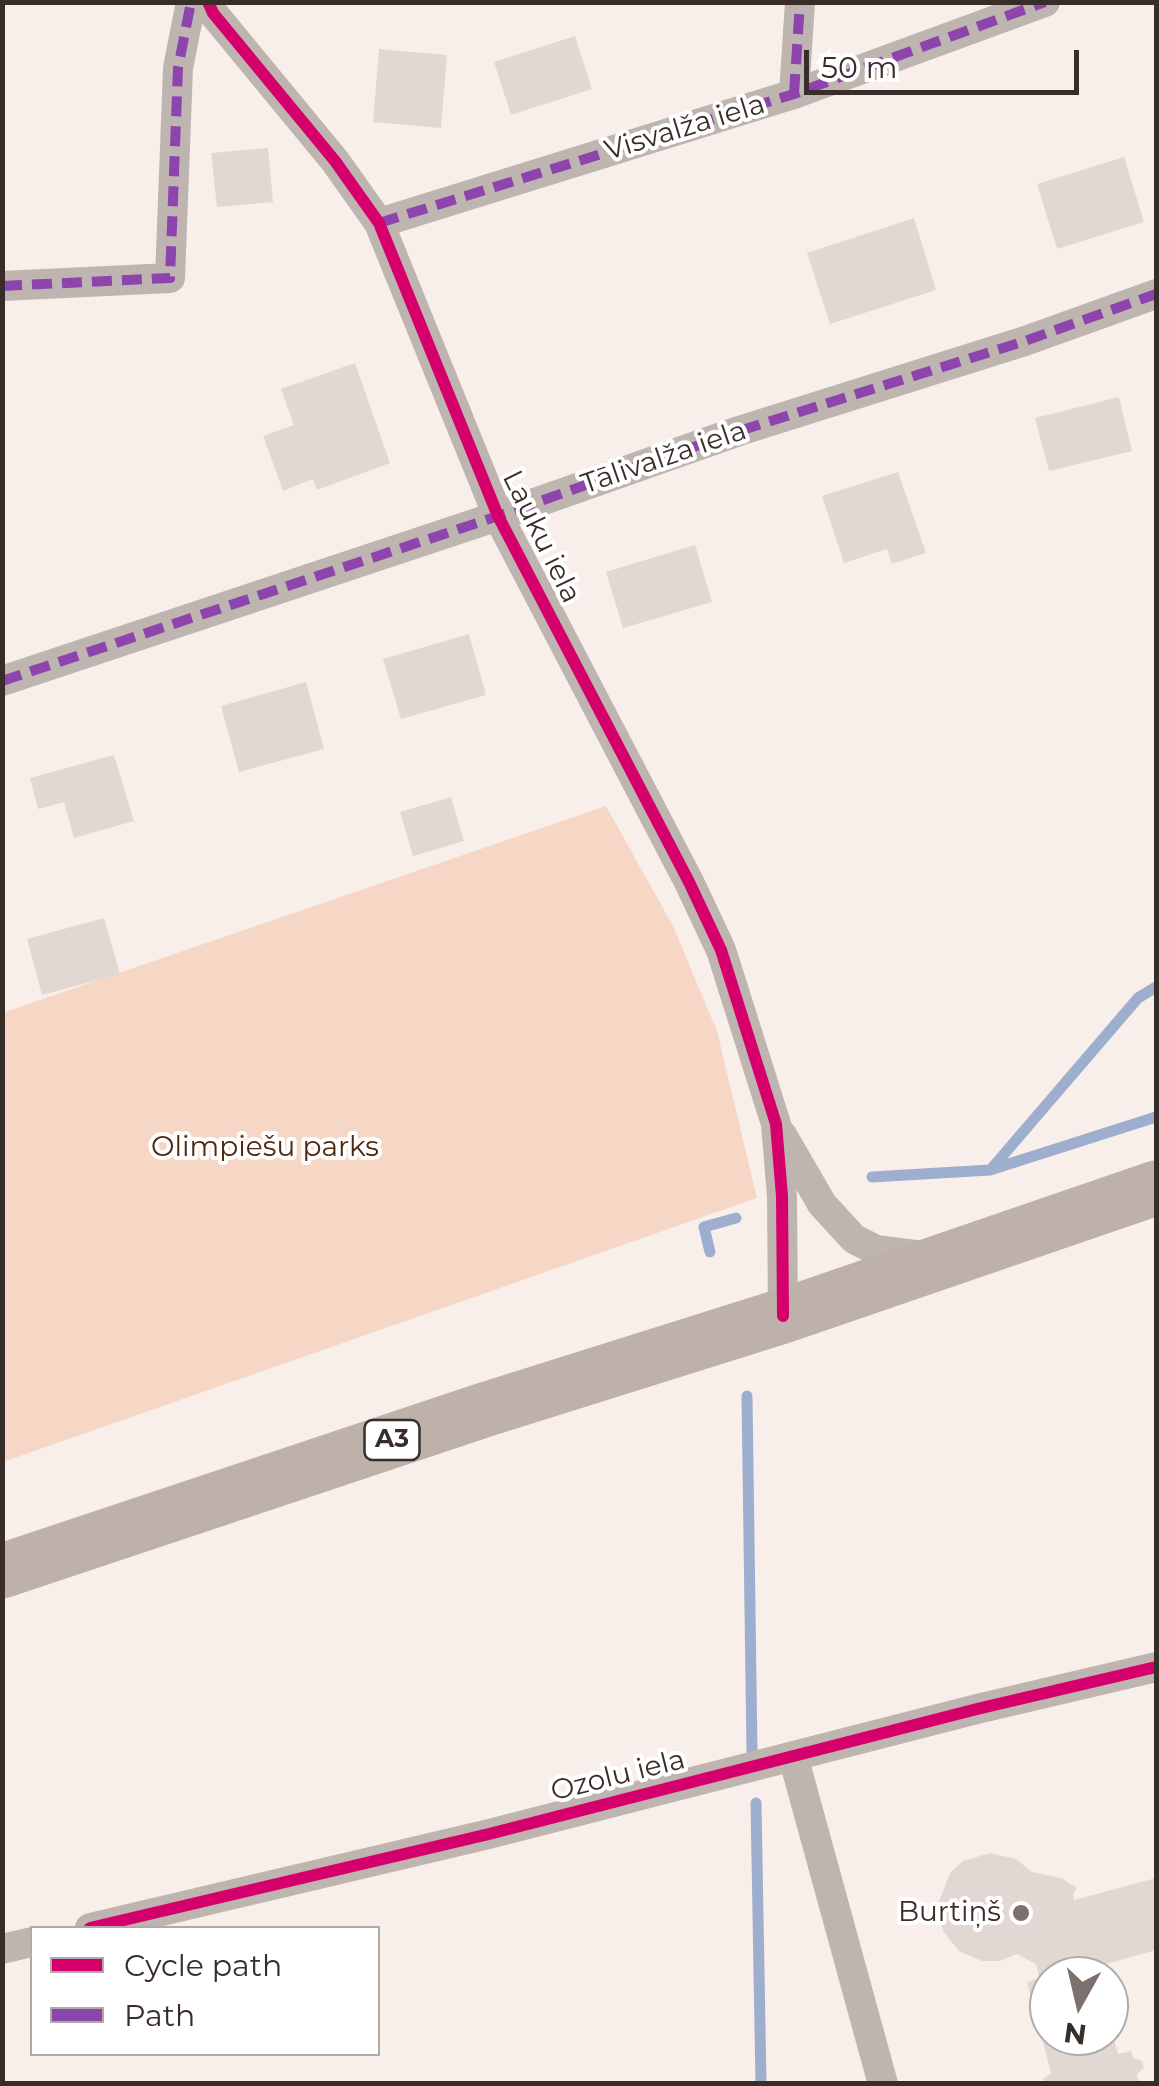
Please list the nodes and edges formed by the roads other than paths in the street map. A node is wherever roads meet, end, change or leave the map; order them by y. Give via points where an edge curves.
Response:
1 (191, 2) edge
2 (208, 2) edge
3 (800, 2) edge
4 (1045, 2) edge
5 (794, 94) junction
6 (379, 224) junction
7 (2, 286) edge
8 (1156, 294) edge
9 (498, 516) junction
10 (2, 681) edge
11 (776, 1124) junction
12 (1156, 1188) edge
13 (951, 1257) junction
14 (783, 1316) junction
15 (2, 1571) edge
16 (1156, 1667) edge
17 (793, 1756) junction
18 (99, 1926) edge
19 (30, 1942) edge
20 (2, 1949) edge
21 (884, 2084) edge

1 - 7 street via 178,68 170,278
2 - 6 street, Lauku iela
3 - 5 street
4 - 5 street, Visvalža iela
5 - 6 street, Visvalža iela
6 - 9 street, Lauku iela
8 - 9 street, Tālivalža iela
9 - 10 street, Tālivalža iela
9 - 11 street, Lauku iela via 721,950
11 - 13 street via 822,1204 854,1239 876,1250
11 - 14 street
12 - 13 highway, A3
13 - 14 highway, A3
14 - 15 highway, A3
16 - 17 street, Ozolu iela
17 - 18 street, Ozolu iela
17 - 21 street
19 - 20 street

